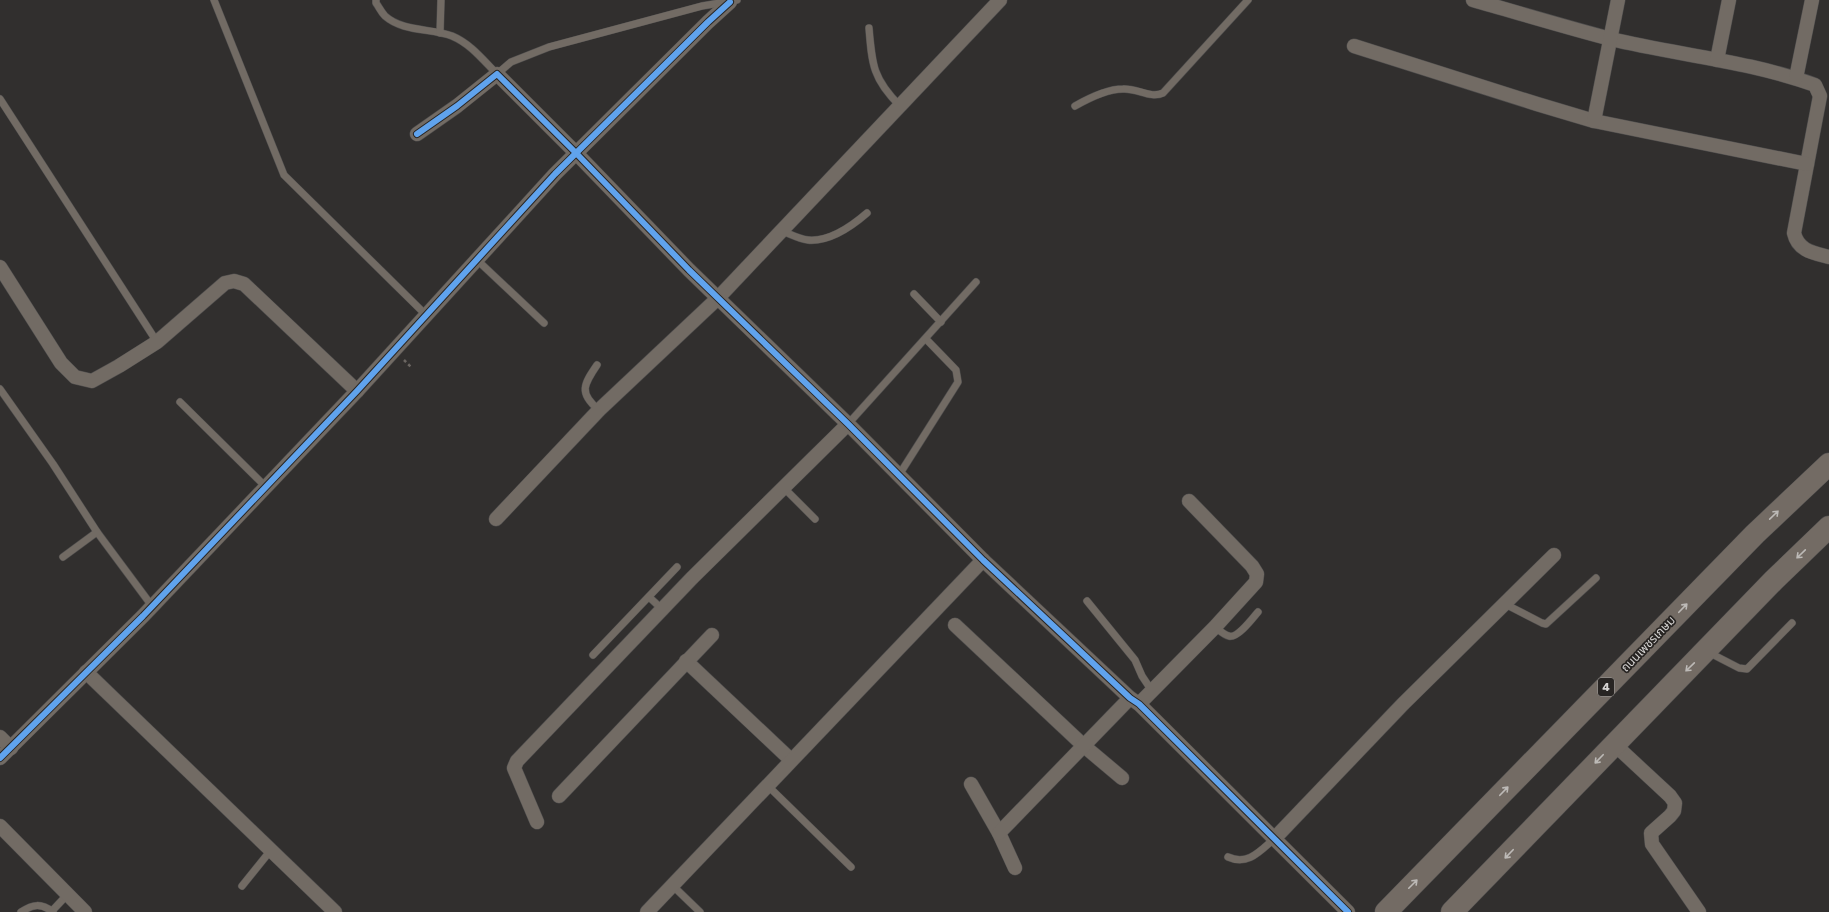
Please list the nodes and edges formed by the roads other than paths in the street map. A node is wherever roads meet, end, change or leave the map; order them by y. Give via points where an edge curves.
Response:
1 (214, 0) edge
2 (376, 0) edge
3 (441, 0) edge
4 (1000, 0) edge
5 (1248, 0) edge
6 (1473, 0) edge
7 (1618, 0) edge
8 (1729, 0) edge
9 (1812, 0) edge
10 (734, 1) edge
11 (869, 28) dead end
12 (440, 33) junction
13 (1611, 39) junction
14 (1354, 46) dead end
15 (1717, 60) junction
16 (497, 74) junction
17 (1796, 78) junction
18 (0, 99) edge
19 (900, 106) junction
20 (1075, 106) dead end
21 (1594, 121) junction
22 (417, 134) dead end
23 (576, 153) junction
24 (1807, 164) junction
25 (867, 213) dead end
26 (782, 230) junction
27 (1829, 257) edge
28 (476, 259) junction
29 (0, 268) edge
30 (976, 282) dead end
31 (914, 294) dead end
32 (718, 298) junction
33 (426, 314) junction
34 (941, 322) junction
35 (544, 323) dead end
36 (926, 339) junction
37 (157, 342) junction
38 (597, 365) dead end
39 (0, 389) edge
40 (357, 390) junction
41 (180, 402) dead end
42 (599, 410) junction
43 (848, 424) junction
44 (1829, 464) edge
45 (899, 475) junction
46 (266, 487) junction
47 (784, 488) junction
48 (1189, 500) dead end
49 (496, 519) dead end
50 (814, 519) dead end
51 (1829, 528) edge
52 (97, 532) junction
53 (1554, 555) dead end
54 (63, 556) dead end
55 (983, 560) junction
56 (677, 567) dead end
57 (1596, 578) dead end
58 (649, 597) junction
59 (1087, 601) dead end
60 (1505, 604) junction
61 (152, 606) junction
62 (662, 609) junction
63 (1258, 612) dead end
64 (1792, 623) dead end
65 (955, 625) dead end
66 (1215, 627) junction
67 (712, 635) dead end
68 (1706, 651) junction
69 (593, 655) dead end
70 (686, 661) junction
71 (86, 672) junction
72 (1152, 691) junction
73 (1135, 701) junction
74 (0, 737) edge
75 (1614, 744) junction
76 (1084, 746) junction
77 (11, 748) junction
78 (0, 758) edge
79 (791, 760) junction
80 (1122, 778) dead end
81 (971, 784) dead end
82 (767, 785) junction
83 (559, 796) dead end
84 (537, 822) dead end
85 (0, 826) edge
86 (999, 833) junction
87 (1274, 839) junction
88 (271, 850) junction
89 (1228, 857) dead end
90 (851, 867) dead end
91 (1015, 868) dead end
92 (242, 886) dead end
93 (673, 886) junction
94 (68, 895) junction
95 (21, 912) edge
96 (52, 912) edge
97 (85, 912) edge
98 (335, 912) edge
99 (647, 912) edge
100 (700, 912) edge
101 (1348, 912) edge
102 (1386, 912) edge
103 (1452, 912) edge
104 (1699, 912) edge

1 - 33 lane via 284,176
2 - 12 lane via 385,16 404,26
3 - 12 lane
4 - 19 street
5 - 20 lane via 1163,93 1154,96 1138,90 1122,89 1105,92
6 - 13 street
7 - 13 street
8 - 15 street
9 - 17 street
10 - 16 lane via 702,6 549,47 511,62
10 - 23 street via 708,22
11 - 19 lane via 872,62 878,79 886,93
12 - 16 lane via 453,36 471,47
13 - 15 street
13 - 21 street
14 - 21 street
15 - 17 street
16 - 22 street
16 - 23 street
17 - 24 street via 1815,85 1820,96
18 - 37 lane
19 - 26 street
21 - 24 street
23 - 28 street
23 - 32 street
24 - 27 street via 1794,233 1798,244 1804,249
25 - 26 lane via 828,238 808,240
26 - 32 street
28 - 33 street
28 - 35 lane
29 - 37 street via 61,363 75,377 92,381
30 - 34 lane
31 - 34 lane
32 - 42 street
32 - 43 street
33 - 40 street
34 - 36 lane
36 - 43 lane
36 - 45 lane via 956,370 958,382
37 - 40 street via 225,283 234,280 244,284
38 - 42 lane via 585,381 585,393 590,403
39 - 52 lane via 54,464
40 - 46 street
41 - 46 lane
42 - 49 street
43 - 45 street
43 - 47 street
102 -> 44 main road, ถนนเพชรเกษม / 4 via 1755,534
45 - 55 street
46 - 61 street
47 - 50 lane
47 - 62 street
48 - 66 street via 1257,574 1252,588
51 -> 68 main road via 1774,580
52 - 54 lane
52 - 61 lane
53 - 60 street
55 - 73 street
55 - 79 street
56 - 58 lane
57 - 60 lane via 1546,624
58 - 62 lane
58 - 69 lane
59 - 72 lane via 1135,660
60 - 87 street via 1403,704
61 - 71 street
62 - 84 street via 517,761 514,768
63 - 66 lane via 1233,636 1226,635
64 - 68 lane via 1747,669 1738,668
65 - 76 street
66 - 72 street
67 - 70 street
68 -> 75 main road
70 - 79 street
70 - 83 street
71 - 77 street
71 - 88 street
72 - 73 street
73 - 76 street
73 - 87 street
74 - 77 street
75 -> 103 main road
75 - 104 street via 1675,803 1674,811 1650,833 1652,844
76 - 80 street
76 - 86 street
77 - 78 street
79 - 82 street
81 - 86 street
82 - 90 lane
82 - 93 street
85 - 94 street
86 - 91 street
87 - 89 lane via 1255,856 1241,861
87 - 101 street
88 - 92 lane
88 - 98 street
93 - 99 street
93 - 100 lane
94 - 96 lane
94 - 97 street
95 - 96 lane via 34,904

